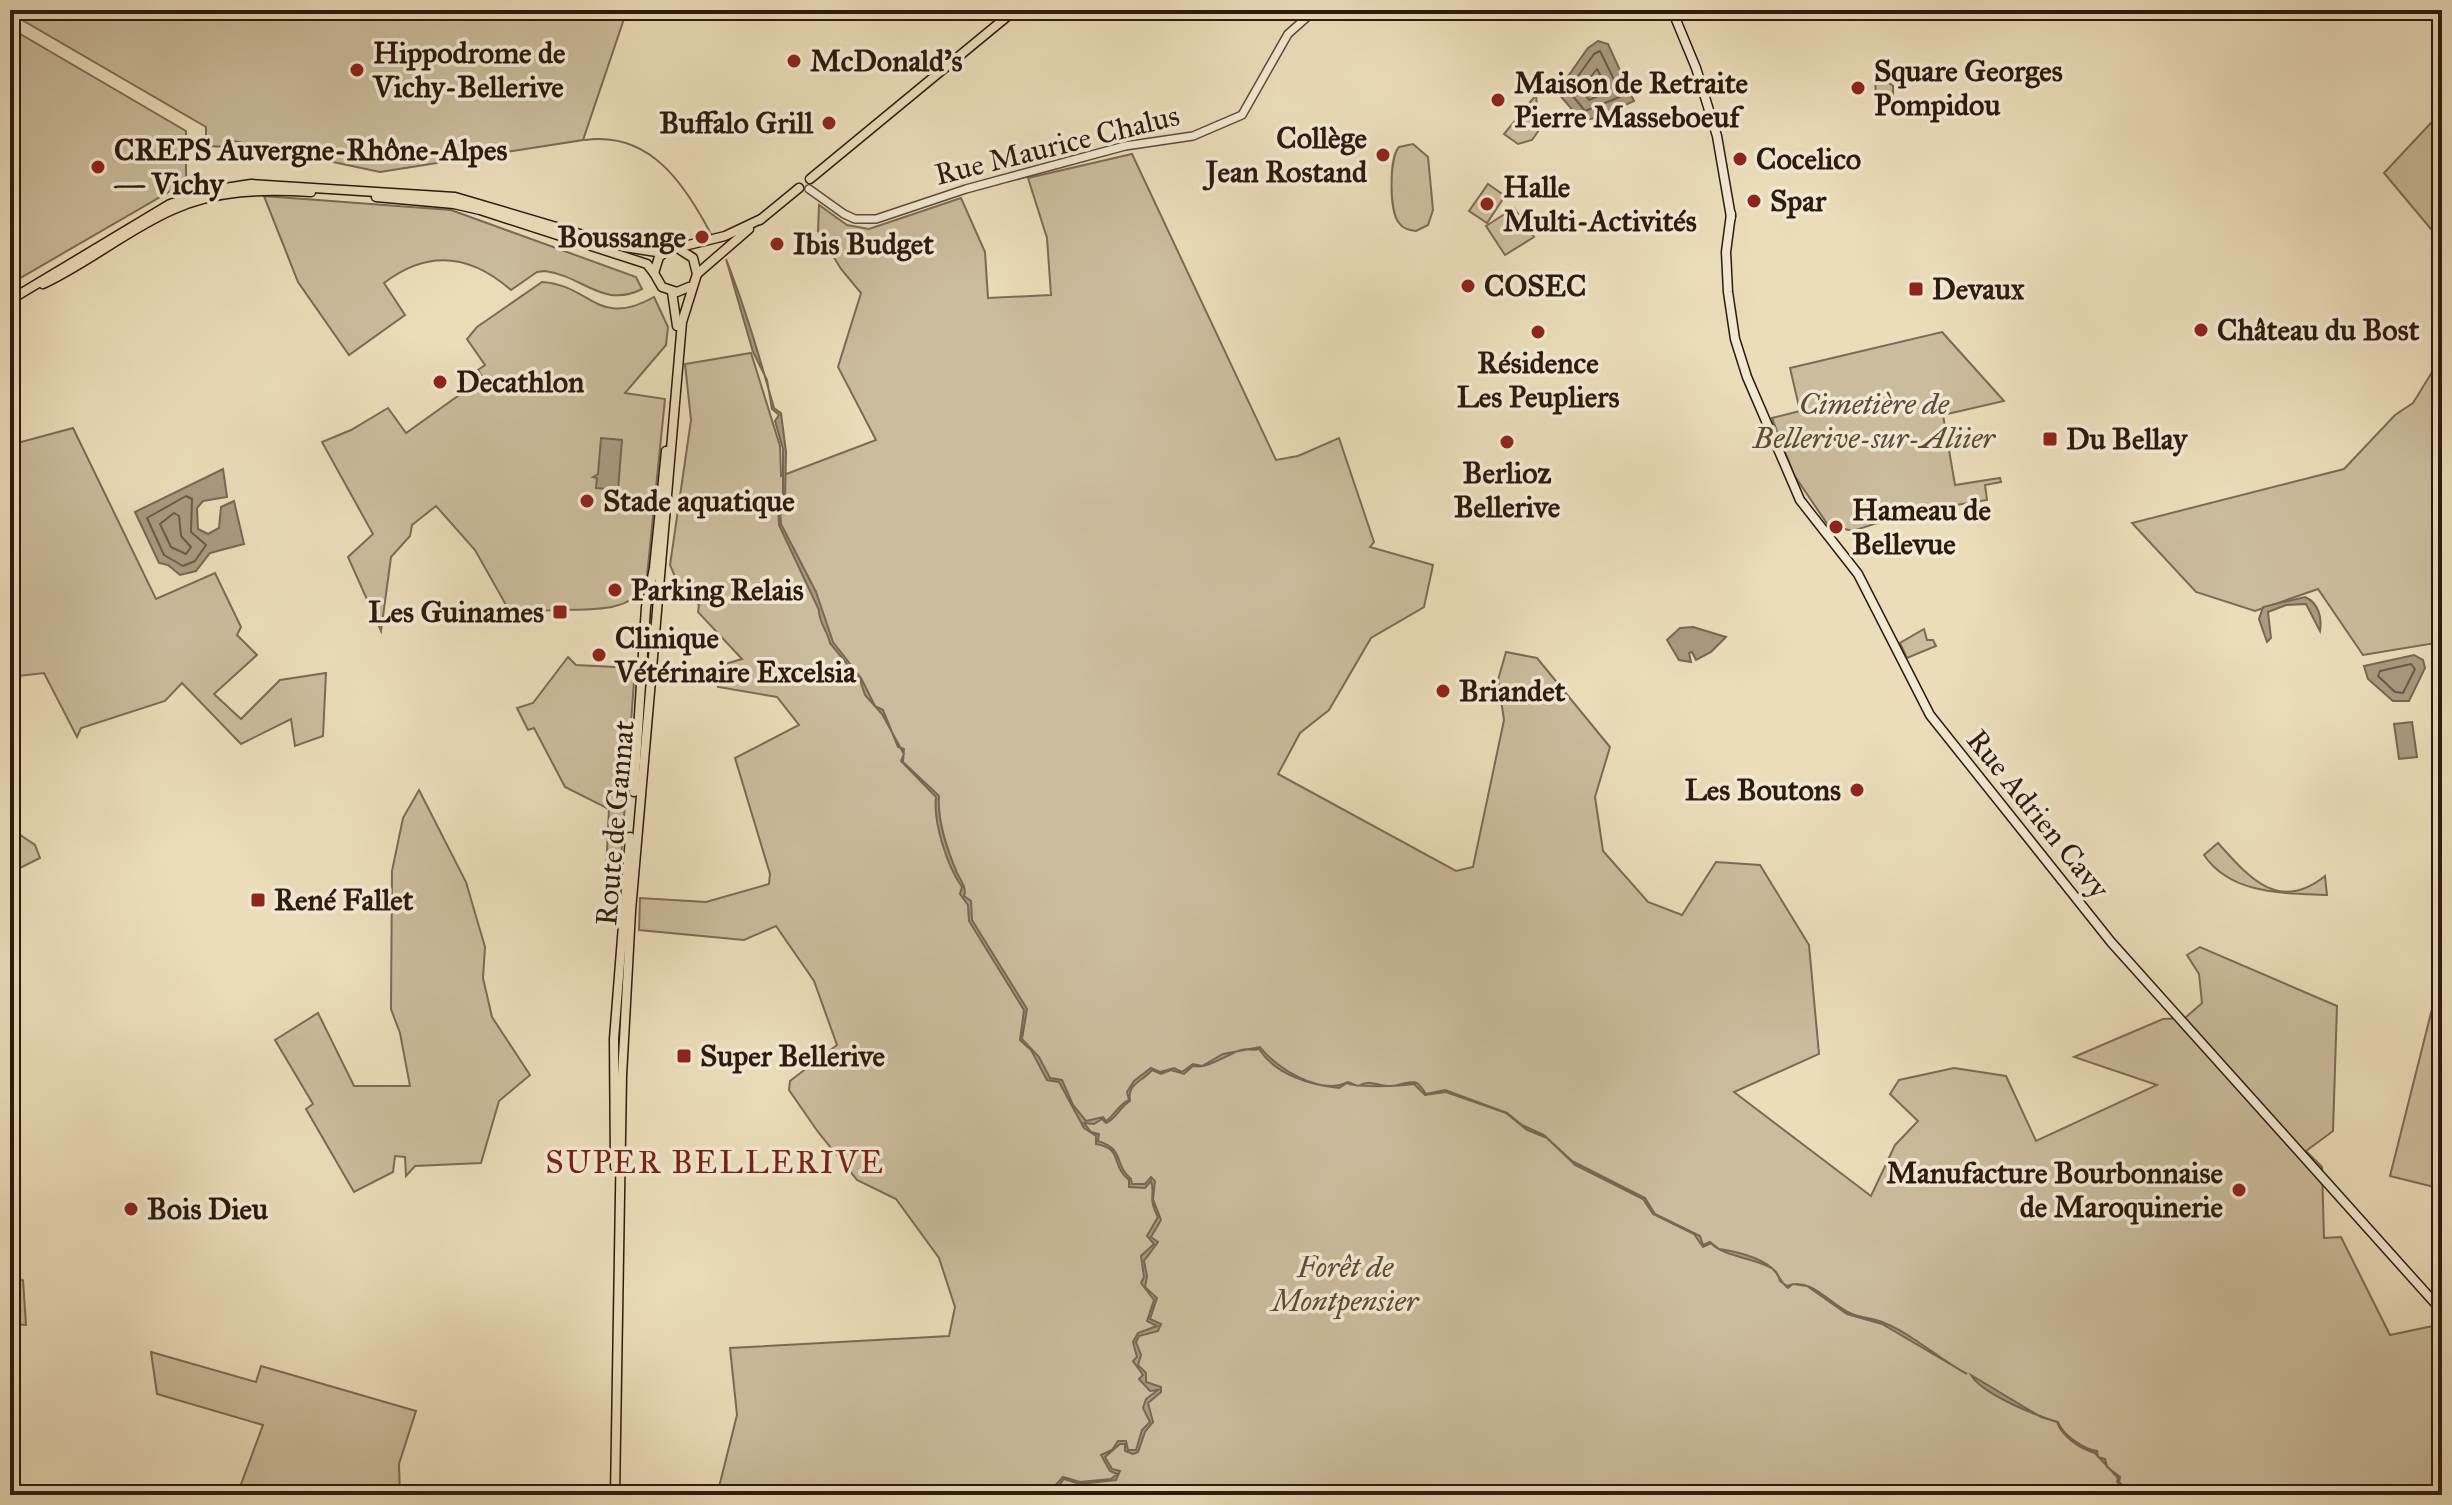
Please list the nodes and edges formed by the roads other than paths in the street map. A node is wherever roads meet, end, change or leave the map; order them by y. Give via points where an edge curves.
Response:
1 (1015, 10) edge
2 (1315, 10) edge
3 (1670, 10) edge
4 (806, 185) junction
5 (761, 219) junction
6 (679, 249) junction
7 (663, 253) junction
8 (654, 273) junction
9 (697, 274) junction
10 (692, 285) junction
11 (672, 292) junction
12 (617, 1272) junction
13 (2442, 1311) edge
14 (615, 1495) edge

1 - 4 main road
2 - 4 street, Rue Maurice Chalus via 1288,34 1242,115 1179,139 1125,146 876,219 855,219
3 - 13 main road, Rue Adrien Cavy via 1687,43 1717,136 1733,241 1730,316 1742,366 1800,500 1858,574 1930,715 2111,942
4 - 5 main road
5 - 6 main road
5 - 9 main road
6 - 7 main road
6 - 9 main road via 693,258
7 - 8 main road
7 - 8 main road via 624,247 455,197 251,184 170,204 10,300 172,210 261,190 454,204 647,264
8 - 11 main road
9 - 10 main road
10 - 11 main road
10 - 12 main road, Route de Gannat via 682,322 636,829
11 - 12 main road, Route de Gannat via 676,348 644,630 614,1039
12 - 14 main road, Route de Gannat

